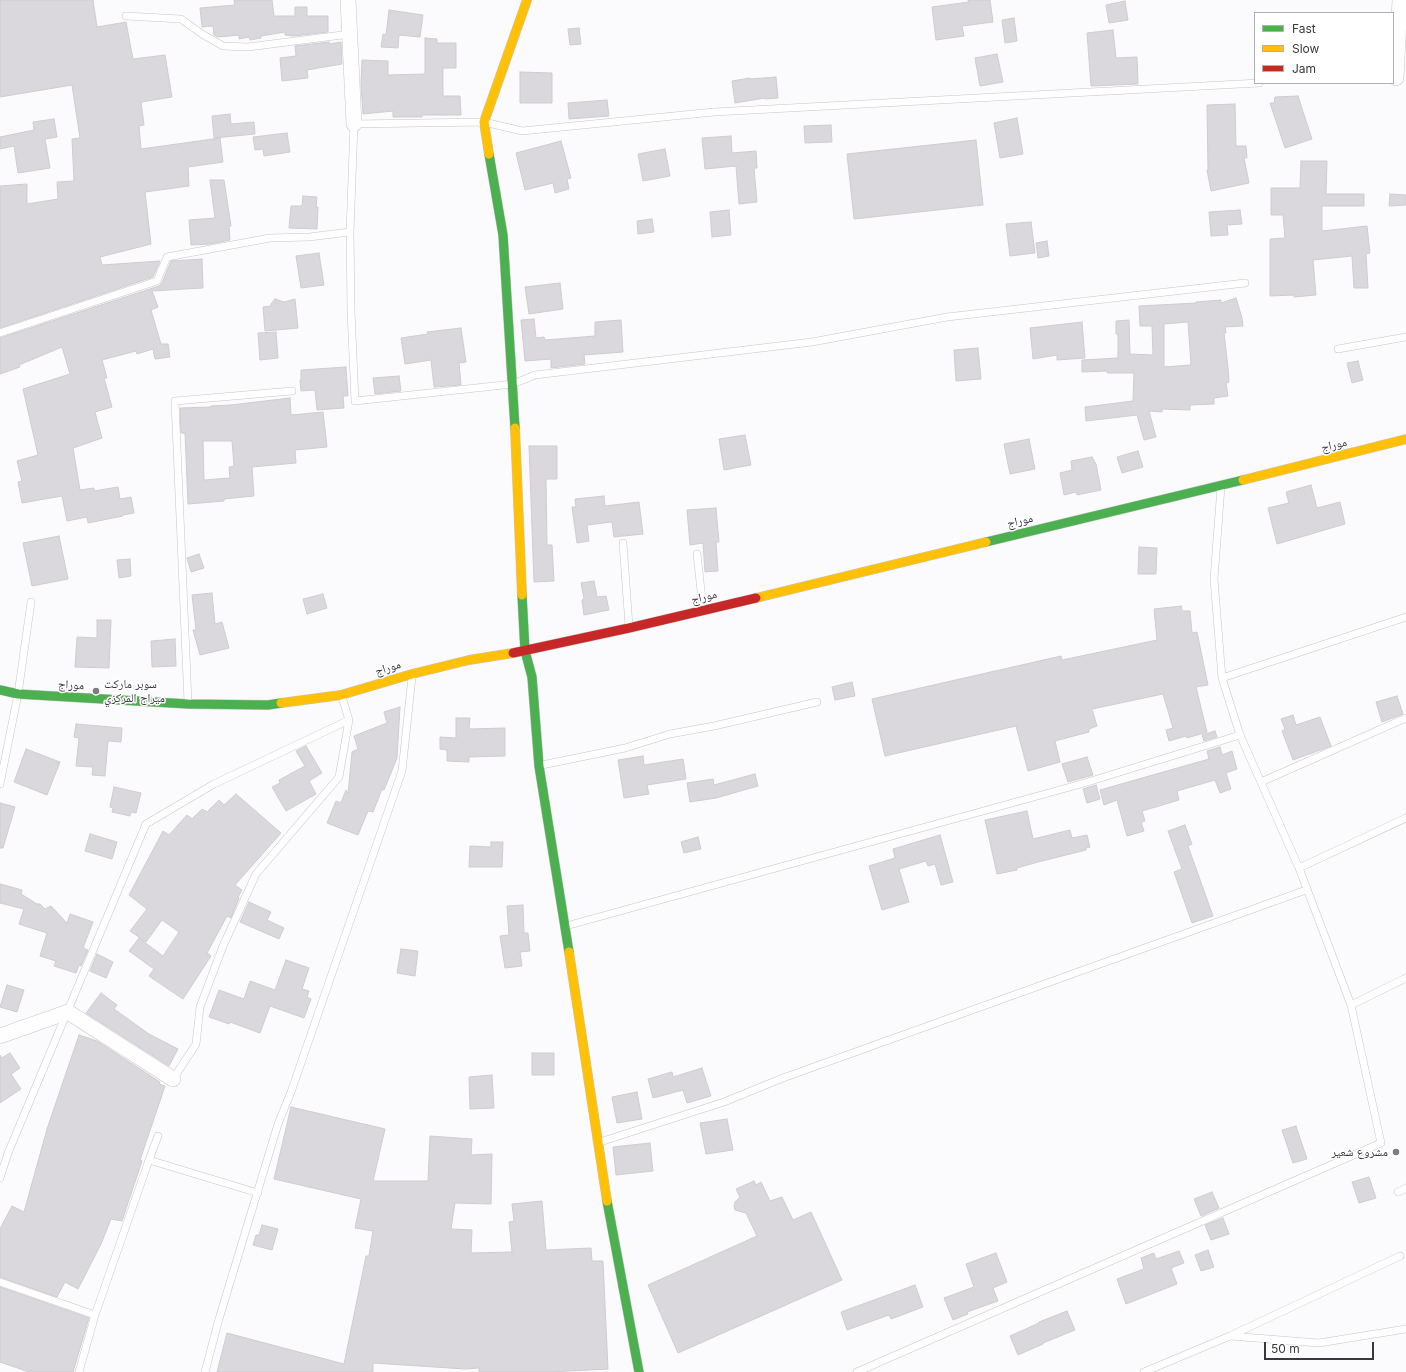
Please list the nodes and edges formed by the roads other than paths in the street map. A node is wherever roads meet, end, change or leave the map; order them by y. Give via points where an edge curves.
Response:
1 (348, 0) edge
2 (527, 0) edge
3 (1400, 0) edge
4 (126, 16) dead end
5 (350, 34) junction
6 (1398, 78) edge
7 (1254, 83) edge
8 (484, 122) junction
9 (354, 124) junction
10 (350, 232) junction
11 (1245, 283) dead end
12 (0, 333) edge
13 (1406, 338) edge
14 (1338, 349) dead end
15 (513, 384) junction
16 (292, 391) dead end
17 (1406, 439) edge
18 (1221, 486) junction
19 (623, 543) dead end
20 (697, 554) dead end
21 (31, 602) dead end
22 (703, 609) junction
23 (1406, 617) edge
24 (629, 628) junction
25 (525, 651) junction
26 (412, 674) junction
27 (1222, 678) junction
28 (0, 690) edge
29 (18, 694) junction
30 (341, 695) junction
31 (817, 702) dead end
32 (188, 704) junction
33 (1406, 718) edge
34 (349, 720) junction
35 (1240, 735) junction
36 (539, 766) junction
37 (1261, 782) junction
38 (0, 784) edge
39 (1406, 818) edge
40 (1299, 868) junction
41 (1306, 890) junction
42 (566, 926) junction
43 (1406, 978) edge
44 (1352, 1005) junction
45 (68, 1012) junction
46 (0, 1036) edge
47 (173, 1079) joint
48 (158, 1136) dead end
49 (598, 1143) junction
50 (149, 1160) junction
51 (0, 1178) edge
52 (1406, 1188) edge
53 (1398, 1192) dead end
54 (258, 1193) junction
55 (1400, 1256) dead end
56 (0, 1282) edge
57 (96, 1315) junction
58 (1406, 1329) edge
59 (1230, 1336) junction
60 (79, 1372) edge
61 (205, 1372) edge
62 (639, 1372) edge
63 (857, 1372) edge
64 (1144, 1372) edge

1 - 5 street
2 - 8 main road
3 - 6 street
4 - 5 lane via 181,19 223,46 248,47
5 - 9 street
7 - 8 lane via 714,112 522,131
8 - 9 lane
8 - 15 main road via 504,235
9 - 10 lane
10 - 12 lane via 270,238 167,257 157,281
10 - 15 lane via 355,402
11 - 15 lane via 947,317 812,342 535,376
13 - 14 lane
15 - 25 main road
16 - 32 lane via 175,401
17 - 18 main road, موراج
18 - 22 main road, موراج
18 - 27 lane via 1214,579
19 - 24 lane
20 - 22 lane
21 - 29 lane
22 - 24 main road, موراج
23 - 27 lane
24 - 25 main road, موراج
25 - 26 main road, موراج via 469,660
25 - 36 main road via 532,677
26 - 30 main road, موراج
26 - 54 lane via 402,770 278,1124
27 - 35 lane
28 - 29 main road, موراج
29 - 32 main road, موراج
29 - 38 lane
30 - 32 main road, موراج via 268,705
30 - 34 lane
31 - 36 lane
33 - 37 lane
34 - 45 lane via 214,784 146,824
34 - 47 lane via 339,778 256,874 223,946 200,1007 196,1044
35 - 37 lane
35 - 42 lane via 1073,786
36 - 42 main road
37 - 40 lane
39 - 40 lane
40 - 41 lane
41 - 44 lane
41 - 49 lane via 783,1078 724,1102
42 - 49 main road
43 - 44 lane
44 - 63 lane via 1380,1143
45 - 46 street
45 - 47 street
45 - 51 lane via 8,1153
48 - 50 lane
49 - 62 main road
50 - 54 lane
50 - 57 lane
52 - 53 lane
54 - 61 lane
55 - 59 lane
56 - 57 lane
57 - 60 lane
58 - 59 lane via 1319,1343
59 - 64 lane

